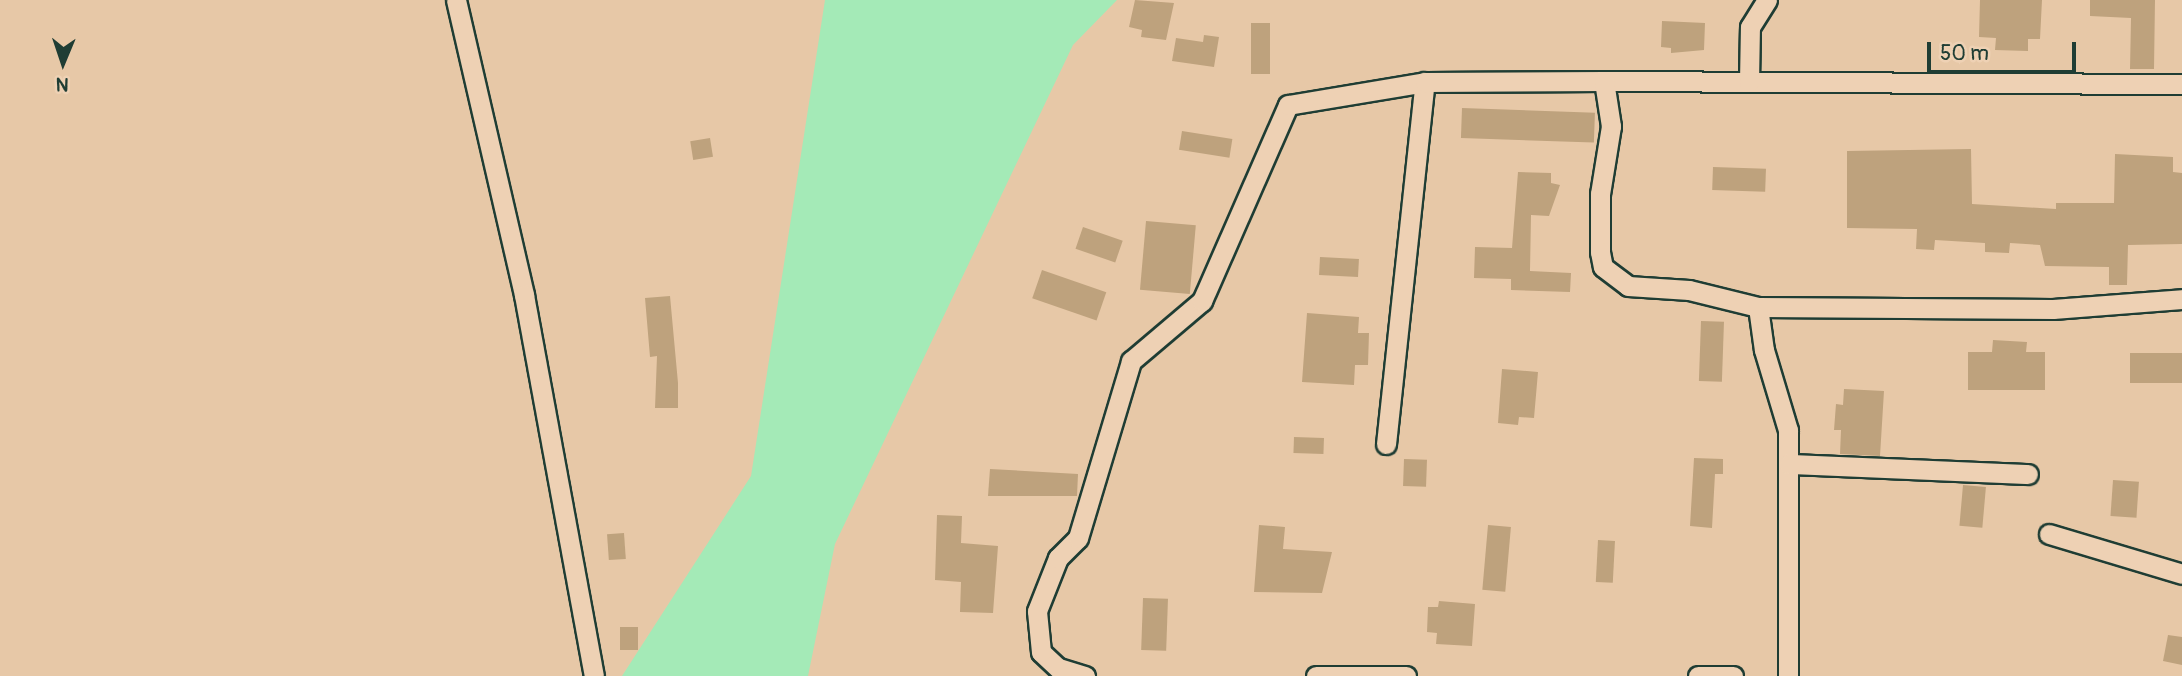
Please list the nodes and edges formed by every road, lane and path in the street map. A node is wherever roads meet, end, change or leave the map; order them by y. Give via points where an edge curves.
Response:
1 (456, 0) edge
2 (1767, 0) edge
3 (1604, 81) junction
4 (1425, 82) junction
5 (1749, 82) junction
6 (2182, 84) edge
7 (2182, 299) edge
8 (1758, 307) junction
9 (1386, 444) dead end
10 (1790, 464) junction
11 (2028, 474) dead end
12 (2049, 534) dead end
13 (2182, 574) edge
14 (594, 676) edge
15 (1085, 676) edge
16 (1317, 676) edge
17 (1406, 676) edge
18 (1698, 676) edge
19 (1733, 676) edge
20 (1788, 676) edge

1 - 14 street via 524,295
2 - 5 street via 1750,27
3 - 4 street
3 - 5 street
3 - 8 street via 1611,126 1600,194 1603,267 1628,286 1689,290
4 - 9 street
4 - 15 street via 1288,105 1202,301 1131,361 1078,538 1058,558 1037,611 1041,652 1058,668
5 - 6 street
7 - 8 street via 2053,309
8 - 10 street via 1764,350 1788,430
10 - 11 street
10 - 20 street
12 - 13 street
16 - 17 street
18 - 19 street

